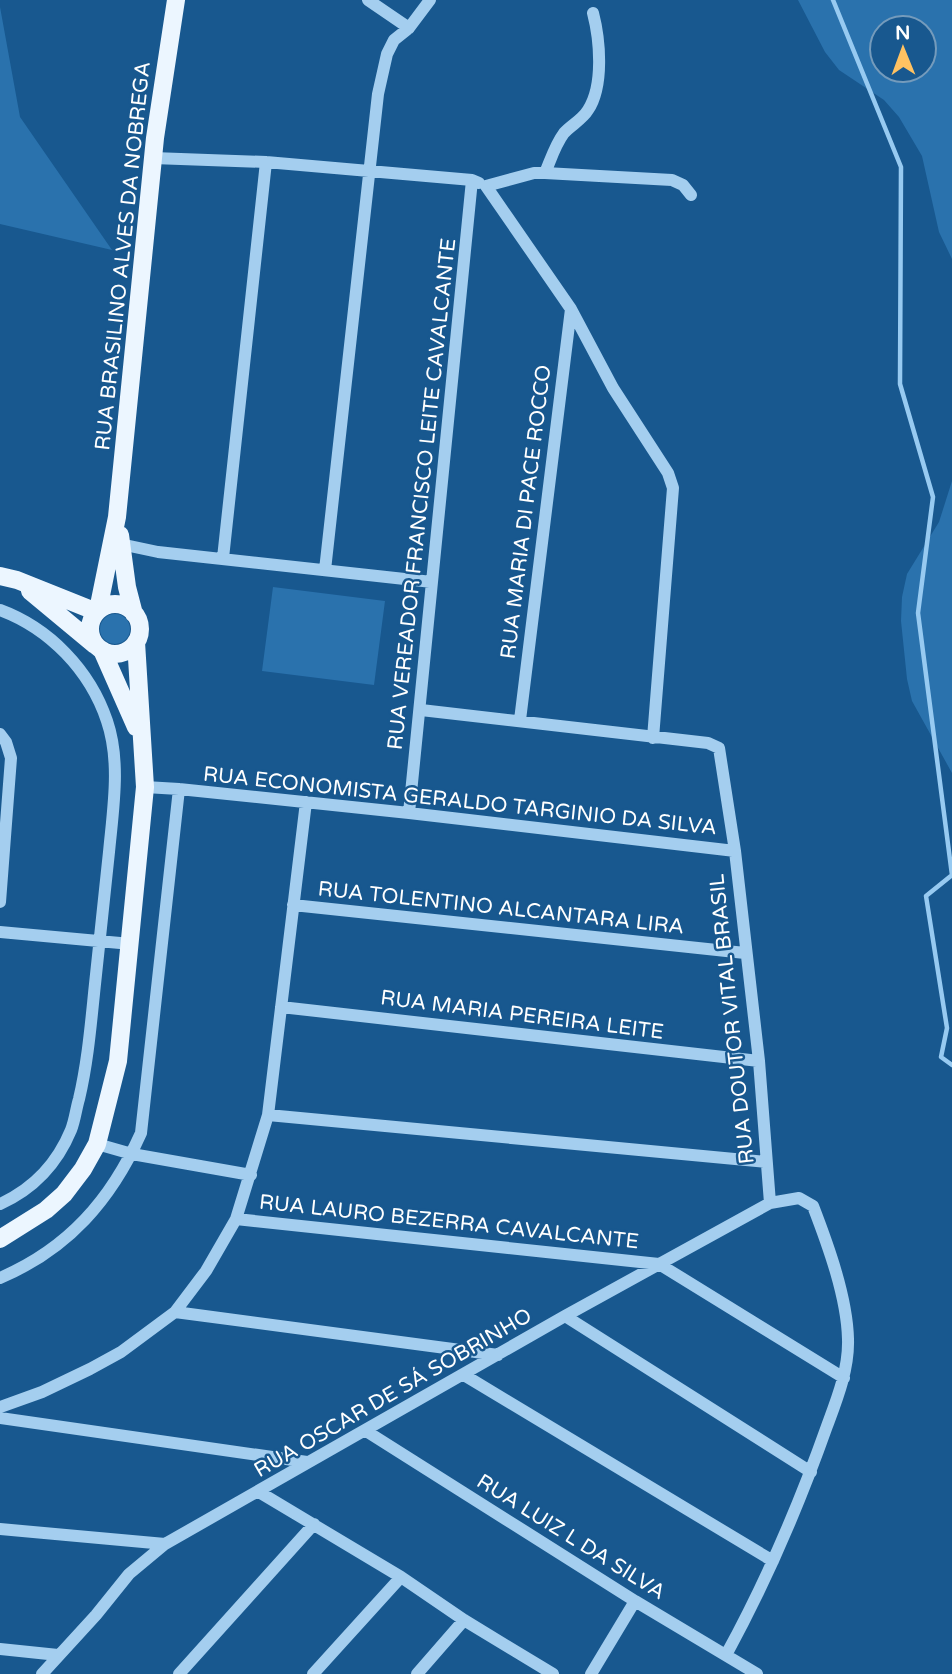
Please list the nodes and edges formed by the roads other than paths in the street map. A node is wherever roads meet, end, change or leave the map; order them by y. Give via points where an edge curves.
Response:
1 (176, 0) edge
2 (368, 0) edge
3 (430, 0) edge
4 (593, 13) dead end
5 (409, 28) junction
6 (153, 158) junction
7 (266, 162) junction
8 (369, 170) junction
9 (545, 173) junction
10 (472, 180) junction
11 (486, 186) junction
12 (691, 195) dead end
13 (571, 310) junction
14 (118, 539) junction
15 (223, 558) junction
16 (325, 570) junction
17 (8, 578) edge
18 (432, 582) junction
19 (0, 610) edge
20 (98, 611) junction
21 (134, 614) junction
22 (136, 642) junction
23 (99, 648) junction
24 (421, 710) junction
25 (520, 720) junction
26 (0, 734) edge
27 (141, 736) junction
28 (653, 738) junction
29 (145, 787) junction
30 (179, 789) junction
31 (306, 802) junction
32 (409, 813) junction
33 (736, 851) junction
34 (0, 902) edge
35 (293, 905) junction
36 (0, 932) edge
37 (100, 940) junction
38 (131, 944) junction
39 (746, 953) junction
40 (281, 1007) junction
41 (759, 1061) junction
42 (268, 1115) junction
43 (97, 1144) junction
44 (132, 1154) junction
45 (766, 1162) junction
46 (251, 1175) junction
47 (770, 1203) junction
48 (0, 1204) edge
49 (236, 1219) junction
50 (0, 1239) edge
51 (659, 1264) junction
52 (0, 1278) edge
53 (175, 1312) junction
54 (565, 1315) junction
55 (498, 1355) junction
56 (464, 1375) junction
57 (844, 1378) junction
58 (0, 1407) edge
59 (0, 1418) edge
60 (366, 1431) junction
61 (307, 1462) junction
62 (811, 1472) junction
63 (259, 1492) junction
64 (314, 1524) junction
65 (0, 1529) edge
66 (165, 1544) junction
67 (773, 1561) junction
68 (401, 1577) junction
69 (635, 1601) junction
70 (464, 1620) junction
71 (0, 1649) edge
72 (58, 1655) junction
73 (726, 1655) junction
74 (536, 1664) junction
75 (43, 1674) edge
76 (179, 1674) edge
77 (313, 1674) edge
78 (417, 1674) edge
79 (527, 1674) edge
80 (553, 1674) edge
81 (591, 1674) edge
82 (757, 1674) edge

1 - 6 main road, RUA BRASILINO ALVES DA NOBREGA
2 - 5 street
3 - 5 street
4 - 9 street via 600,61 594,99 584,116 565,132
5 - 8 street via 394,40 387,54
6 - 7 street
6 - 14 main road, RUA BRASILINO ALVES DA NOBREGA
7 - 8 street
7 - 15 street
8 - 10 street
8 - 16 street
9 - 11 street
9 - 12 street via 672,180
10 - 11 street
10 - 18 street, RUA VEREADOR FRANCISCO LEITE CAVALCANTE
11 - 13 street
13 - 25 street, RUA MARIA DI PACE ROCCO
13 - 28 street via 673,488
14 - 15 street via 125,545 158,552
14 - 20 main road, RUA BRASILINO ALVES DA NOBREGA
14 - 21 main road, RUA BRASILINO ALVES DA NOBREGA
15 - 16 street
16 - 18 street
17 - 20 main road
17 - 23 main road
18 - 24 street, RUA VEREADOR FRANCISCO LEITE CAVALCANTE
19 - 37 street via 31,624 69,657 107,720 114,792
20 - 21 main road via 117,604
20 - 23 main road via 90,626
21 - 22 main road via 140,627
22 - 23 main road via 121,653
22 - 27 main road
23 - 27 main road
24 - 25 street
24 - 32 street, RUA VEREADOR FRANCISCO LEITE CAVALCANTE
25 - 28 street
26 - 34 street via 11,758
27 - 29 main road
28 - 33 street, RUA DOUTOR VITAL BRASIL via 719,748
29 - 30 street, RUA ECONOMISTA GERALDO TARGINIO DA SILVA
29 - 38 main road
30 - 31 street, RUA ECONOMISTA GERALDO TARGINIO DA SILVA
30 - 44 street via 141,1133
31 - 32 street, RUA ECONOMISTA GERALDO TARGINIO DA SILVA
31 - 35 street
32 - 33 street, RUA ECONOMISTA GERALDO TARGINIO DA SILVA
33 - 39 street, RUA DOUTOR VITAL BRASIL
35 - 39 street, RUA TOLENTINO ALCANTARA LIRA
35 - 40 street
36 - 37 street
37 - 38 street
37 - 48 street via 85,1072 72,1129 43,1175
38 - 43 main road via 118,1061
39 - 41 street, RUA DOUTOR VITAL BRASIL
40 - 41 street, RUA MARIA PEREIRA LEITE
40 - 42 street
41 - 45 street, RUA DOUTOR VITAL BRASIL
42 - 45 street
42 - 46 street
43 - 44 street
43 - 50 main road via 64,1194
44 - 46 street
44 - 52 street via 107,1197 71,1234 26,1267
45 - 47 street, RUA DOUTOR VITAL BRASIL
46 - 49 street
47 - 51 street, RUA OSCAR DE SÁ SOBRINHO
47 - 57 street, RUA OSCAR DE SÁ SOBRINHO via 799,1198 813,1206 842,1299 848,1340
49 - 51 street, RUA LAURO BEZERRA CAVALCANTE
49 - 53 street
51 - 54 street, RUA OSCAR DE SÁ SOBRINHO
51 - 57 street
53 - 55 street
53 - 58 street via 90,1369
54 - 55 street, RUA OSCAR DE SÁ SOBRINHO
54 - 62 street
55 - 56 street, RUA OSCAR DE SÁ SOBRINHO
56 - 60 street, RUA OSCAR DE SÁ SOBRINHO
56 - 67 street
57 - 62 street
59 - 61 street
60 - 61 street, RUA OSCAR DE SÁ SOBRINHO
60 - 69 street, RUA LUIZ L DA SILVA
61 - 63 street, RUA OSCAR DE SÁ SOBRINHO
62 - 67 street
63 - 64 street
63 - 66 street, RUA OSCAR DE SÁ SOBRINHO
64 - 68 street
64 - 76 street
65 - 66 street
66 - 72 street, RUA OSCAR DE SÁ SOBRINHO via 130,1574
67 - 73 street
68 - 70 street
68 - 77 street
69 - 73 street, RUA LUIZ L DA SILVA
69 - 81 street
70 - 74 street
70 - 78 street
71 - 72 street
72 - 75 street, RUA OSCAR DE SÁ SOBRINHO
73 - 82 street, RUA LUIZ L DA SILVA
74 - 79 street
74 - 80 street

